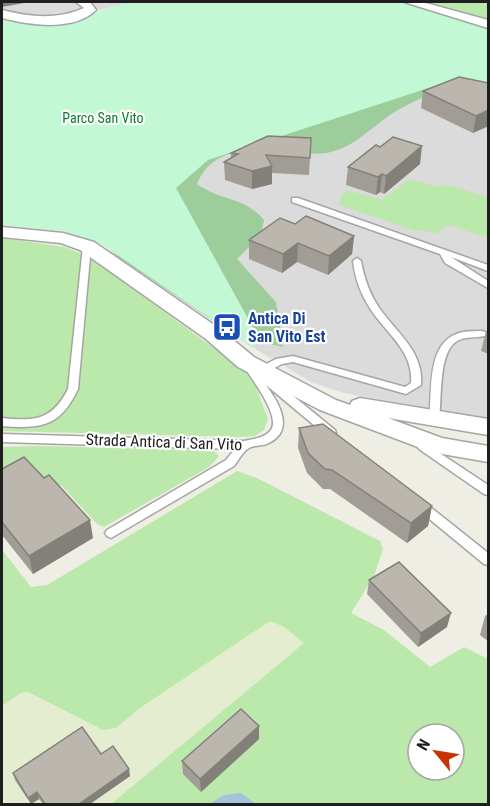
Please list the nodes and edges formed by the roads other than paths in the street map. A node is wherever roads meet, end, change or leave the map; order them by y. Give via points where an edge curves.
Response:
1 (82, 2) edge
2 (410, 2) edge
3 (2, 14) edge
4 (489, 24) edge
5 (296, 200) dead end
6 (2, 232) edge
7 (87, 246) junction
8 (444, 252) junction
9 (357, 261) dead end
10 (489, 268) edge
11 (489, 285) edge
12 (482, 334) dead end
13 (254, 366) junction
14 (298, 388) junction
15 (434, 418) junction
16 (2, 422) edge
17 (489, 427) edge
18 (399, 433) junction
19 (2, 438) edge
20 (342, 442) edge
21 (244, 445) junction
22 (489, 454) edge
23 (489, 491) edge
24 (406, 494) edge
25 (111, 533) dead end
26 (489, 560) edge

1 - 3 street via 90,10 52,21
2 - 4 street
5 - 8 lane
6 - 7 street via 63,238
7 - 13 street
7 - 16 lane via 73,389 67,404 50,419
8 - 10 lane
8 - 11 lane via 448,261
9 - 13 lane via 370,302 419,373 416,385 406,390 394,389 293,359
12 - 15 lane via 457,336 445,346 438,362 439,397
13 - 14 street
13 - 20 lane via 275,389
13 - 21 lane, Strada Antica di San Vito via 280,424 266,443
14 - 15 street via 357,405
14 - 18 street via 328,405
15 - 17 street
18 - 22 street via 439,446
18 - 23 lane
19 - 21 lane, Strada Antica di San Vito
21 - 25 lane via 230,463
24 - 26 lane

